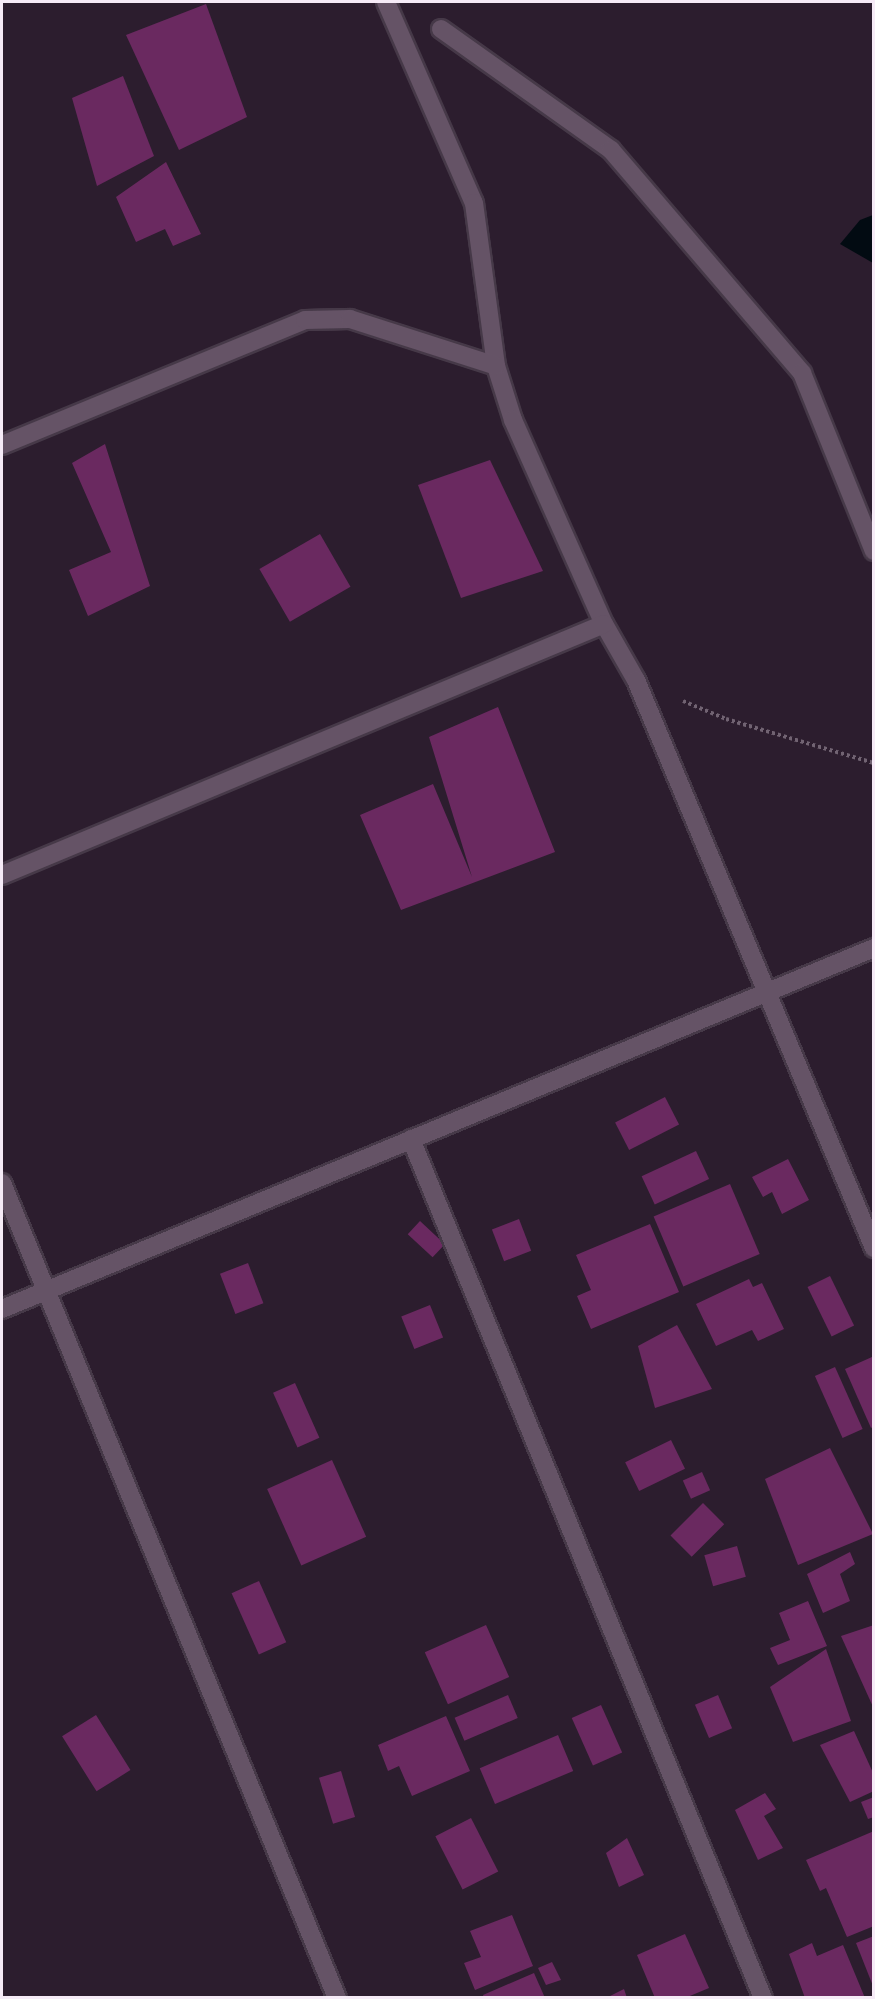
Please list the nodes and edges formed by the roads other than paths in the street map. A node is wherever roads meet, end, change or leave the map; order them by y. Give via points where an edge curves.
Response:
1 (386, 2) edge
2 (441, 29) dead end
3 (496, 366) junction
4 (2, 445) edge
5 (873, 551) edge
6 (604, 624) junction
7 (2, 875) edge
8 (873, 948) edge
9 (767, 992) junction
10 (411, 1139) junction
11 (2, 1183) edge
12 (873, 1248) edge
13 (46, 1291) junction
14 (2, 1309) edge
15 (337, 1998) edge
16 (763, 1998) edge

1 - 3 street via 474,203
2 - 5 street via 611,150 802,373
3 - 4 street via 350,319 305,320
3 - 6 street via 513,420
6 - 7 street
6 - 9 street via 636,680
8 - 9 street
9 - 10 street
9 - 12 street
10 - 13 street
10 - 16 street
11 - 13 street
13 - 14 street
13 - 15 street

